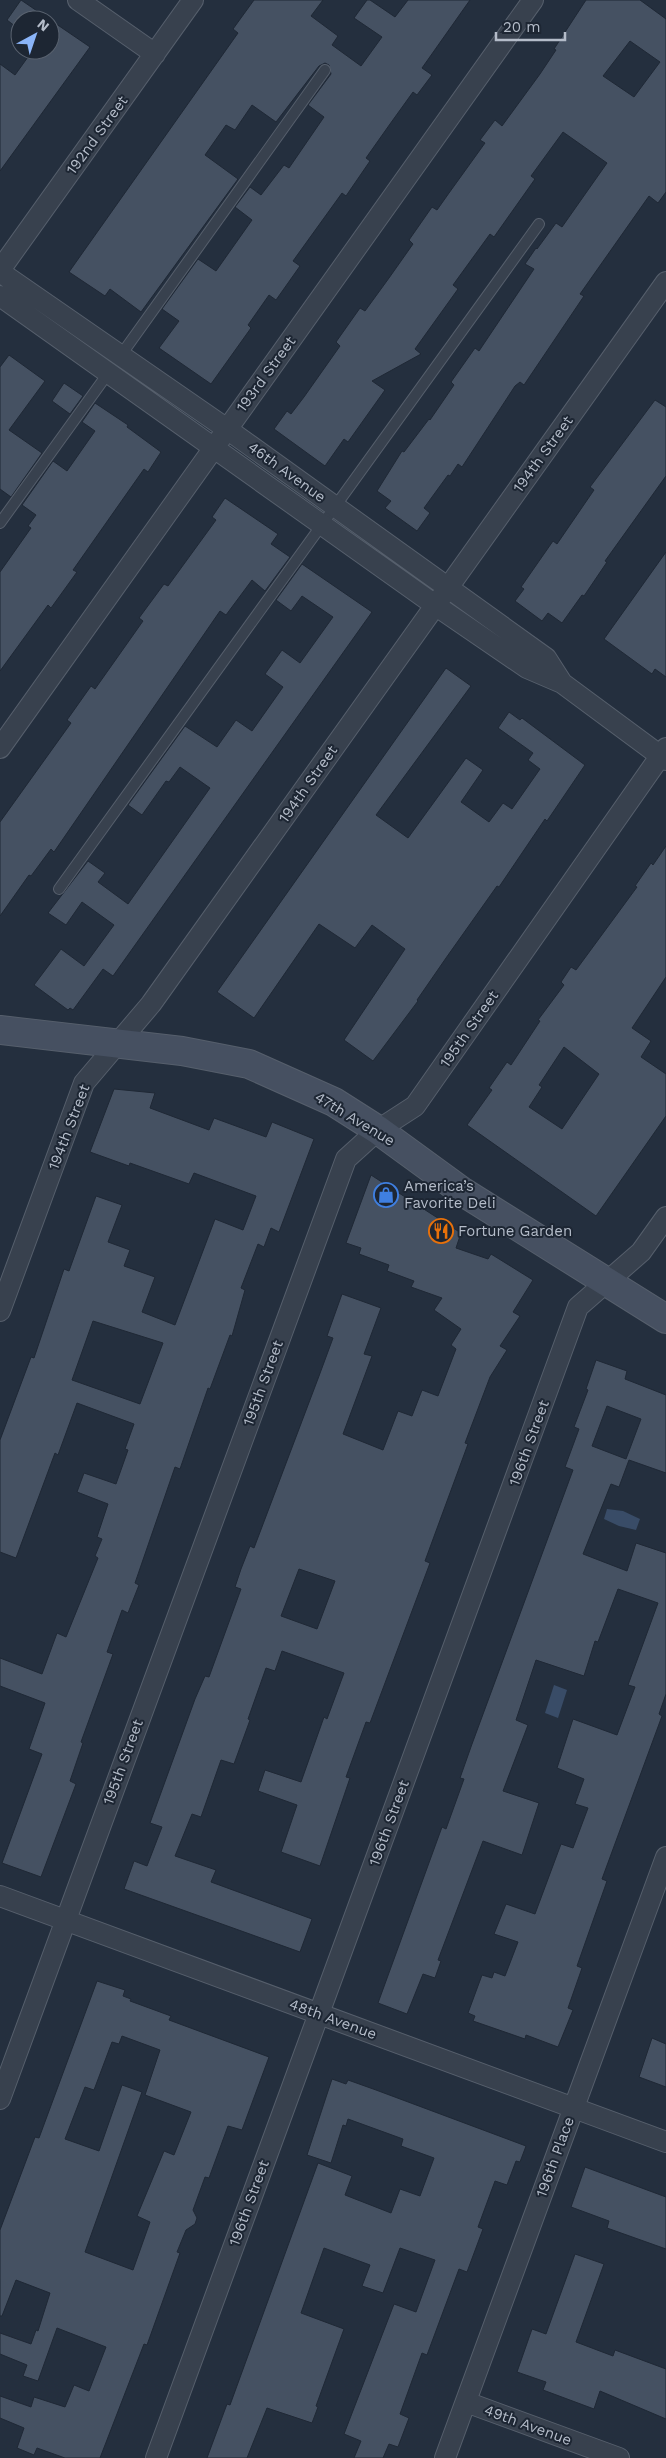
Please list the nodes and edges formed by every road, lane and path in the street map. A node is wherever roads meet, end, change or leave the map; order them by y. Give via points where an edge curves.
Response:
1 (78, 0) edge
2 (194, 0) edge
3 (533, 0) edge
4 (155, 54) junction
5 (325, 70) dead end
6 (539, 224) dead end
7 (0, 271) edge
8 (666, 282) edge
9 (0, 296) edge
10 (121, 355) junction
11 (109, 372) junction
12 (227, 429) junction
13 (214, 448) junction
14 (334, 506) junction
15 (0, 524) edge
16 (321, 524) junction
17 (448, 587) junction
18 (435, 605) junction
19 (562, 683) junction
20 (0, 748) edge
21 (664, 755) edge
22 (59, 888) dead end
23 (0, 1030) edge
24 (115, 1045) junction
25 (378, 1130) junction
26 (666, 1217) edge
27 (607, 1282) junction
28 (0, 1311) edge
29 (666, 1319) edge
30 (666, 1857) edge
31 (0, 1896) edge
32 (64, 1921) junction
33 (319, 2014) junction
34 (0, 2099) edge
35 (574, 2108) junction
36 (666, 2142) edge
37 (466, 2402) junction
38 (156, 2458) edge
39 (445, 2458) edge
40 (619, 2458) edge

1 - 4 street
2 - 4 street, 192nd Street
3 - 12 street, 193rd Street
4 - 7 street, 192nd Street
5 - 10 lane
6 - 14 lane
7 - 10 street, 46th Avenue
8 - 17 street, 194th Street
9 - 11 street, 46th Avenue
10 - 12 street, 46th Avenue
11 - 13 street, 46th Avenue
11 - 15 lane
12 - 13 street, 193rd Street
12 - 14 street, 46th Avenue
13 - 16 street, 46th Avenue
13 - 20 street, 193rd Street
14 - 16 lane
14 - 17 street, 46th Avenue
16 - 18 street, 46th Avenue
16 - 22 lane
17 - 18 street, 194th Street
17 - 19 street, 46th Avenue via 546,658
18 - 19 street, 46th Avenue via 527,668
18 - 24 street, 194th Street via 151,1004
19 - 21 street, 46th Avenue
21 - 25 street, 195th Street via 415,1106
23 - 24 street, 47th Avenue
24 - 25 street, 47th Avenue via 182,1051 249,1064 334,1102
24 - 28 street, 194th Street via 84,1084
25 - 27 street, 47th Avenue via 463,1192
25 - 32 street, 195th Street via 346,1159
26 - 27 street, 196th Street via 641,1252
27 - 29 street, 47th Avenue
27 - 33 street, 196th Street via 578,1307
30 - 35 street, 196th Place
31 - 32 street, 48th Avenue
32 - 33 street, 48th Avenue
32 - 34 street, 195th Street
33 - 35 street, 48th Avenue
33 - 38 street, 196th Street
35 - 36 street, 48th Avenue
35 - 37 street, 196th Place
37 - 39 street, 196th Place
37 - 40 street, 49th Avenue

